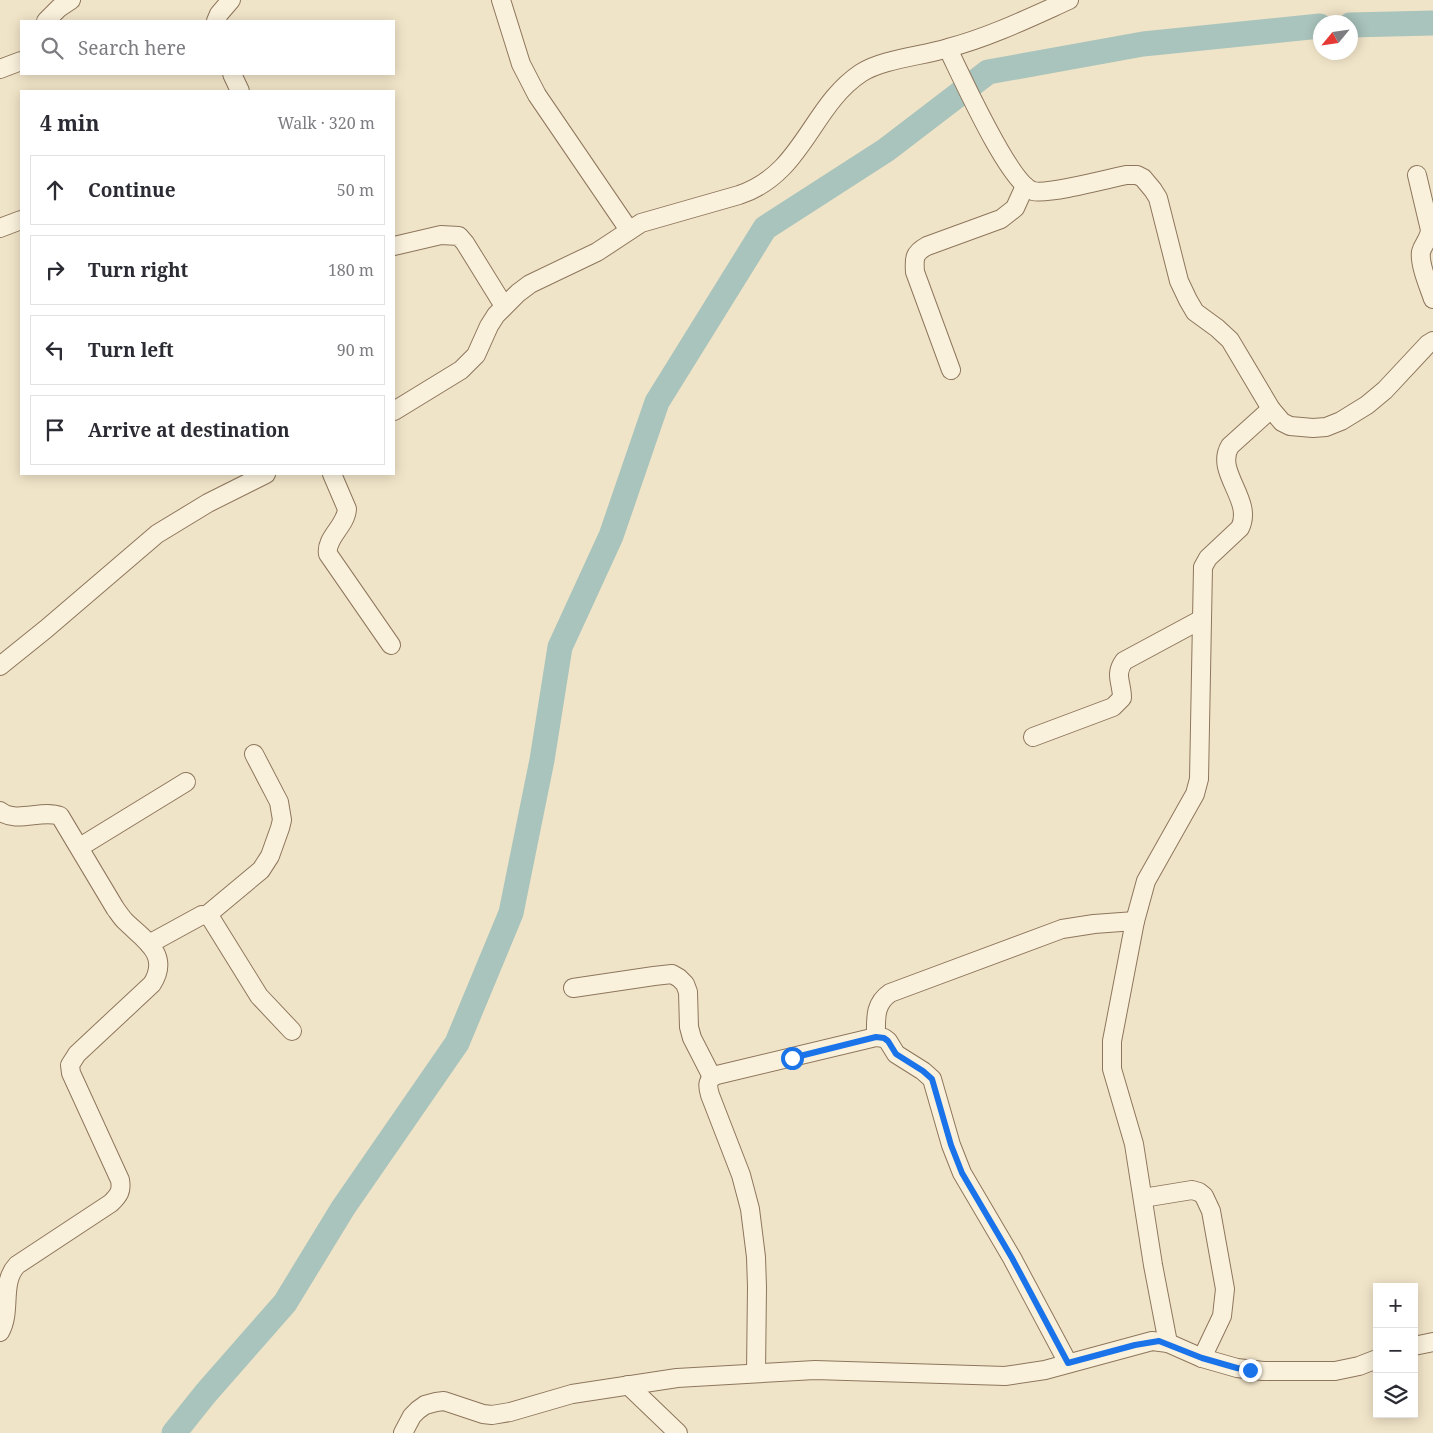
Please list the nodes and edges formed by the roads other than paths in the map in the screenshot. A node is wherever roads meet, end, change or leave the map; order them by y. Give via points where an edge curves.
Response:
1 (71, 0) edge
2 (230, 0) edge
3 (501, 0) edge
4 (1069, 0) edge
5 (47, 20) edge
6 (216, 20) edge
7 (948, 48) junction
8 (20, 61) edge
9 (0, 70) edge
10 (232, 75) edge
11 (240, 90) edge
12 (1417, 175) dead end
13 (1025, 186) junction
14 (20, 220) edge
15 (0, 228) edge
16 (629, 230) junction
17 (395, 246) edge
18 (1433, 298) edge
19 (504, 306) junction
20 (1433, 341) edge
21 (951, 370) dead end
22 (1271, 409) junction
23 (395, 410) edge
24 (264, 475) edge
25 (332, 475) edge
26 (1202, 619) junction
27 (391, 645) dead end
28 (0, 666) edge
29 (1033, 737) dead end
30 (254, 754) dead end
31 (186, 782) dead end
32 (0, 811) edge
33 (80, 847) junction
34 (207, 915) junction
35 (1135, 921) junction
36 (149, 944) junction
37 (573, 988) dead end
38 (292, 1031) dead end
39 (876, 1037) junction
40 (712, 1077) junction
41 (1143, 1198) junction
42 (0, 1332) edge
43 (1433, 1342) edge
44 (1168, 1343) junction
45 (1418, 1345) edge
46 (1202, 1358) junction
47 (1373, 1361) edge
48 (1068, 1363) junction
49 (756, 1372) junction
50 (628, 1385) junction
51 (403, 1433) edge
52 (678, 1433) edge

1 - 5 street
2 - 6 street
3 - 16 street via 520,64 533,89
4 - 7 street via 997,32
7 - 13 street via 1010,167
7 - 16 street via 880,65 851,79 790,161 758,188 650,219
8 - 9 street
10 - 11 street
12 - 18 street via 1430,230 1429,238 1422,247 1421,260
13 - 21 street via 1015,208 1001,219 927,246 916,254 915,272
13 - 22 street via 1046,192 1126,175 1137,175 1149,183 1158,198 1174,264 1188,300 1195,312 1230,340
14 - 15 street
16 - 19 street via 597,252 530,284
17 - 19 street via 441,235 459,236
19 - 23 street via 470,362
20 - 22 street via 1367,405 1326,427 1290,426
22 - 26 street via 1227,451 1229,472 1243,511 1243,522 1203,567
24 - 28 street via 208,503 157,534
25 - 27 street via 347,509 330,542 328,554
26 - 29 street via 1124,661 1118,676 1122,698 1114,707
26 - 35 street via 1199,779 1195,794 1146,880
30 - 34 street via 279,802 280,828 261,870
31 - 33 street
32 - 33 street via 13,816 51,813 60,816
33 - 36 street via 115,908
34 - 36 street
34 - 38 street via 259,996
35 - 39 street via 1062,930 890,993 879,1003
35 - 41 street via 1112,1041 1112,1069 1133,1138
36 - 42 street via 158,966 152,984 77,1054 70,1065 120,1180 119,1195 10,1272
37 - 40 street via 672,974 679,978 688,992 692,1038
39 - 40 street
39 - 48 street via 888,1041 896,1054 932,1079 962,1173
40 - 49 street via 708,1087 710,1095 750,1209 756,1257
41 - 44 street
41 - 46 street via 1192,1190 1204,1196 1211,1211 1225,1289 1222,1316
43 - 45 street
44 - 46 street
44 - 48 street via 1152,1341
46 - 47 street via 1263,1371 1335,1371
48 - 49 street via 1005,1376 815,1370
49 - 50 street
50 - 51 street via 572,1394 498,1414 483,1414 444,1401 436,1402 418,1410
50 - 52 street

